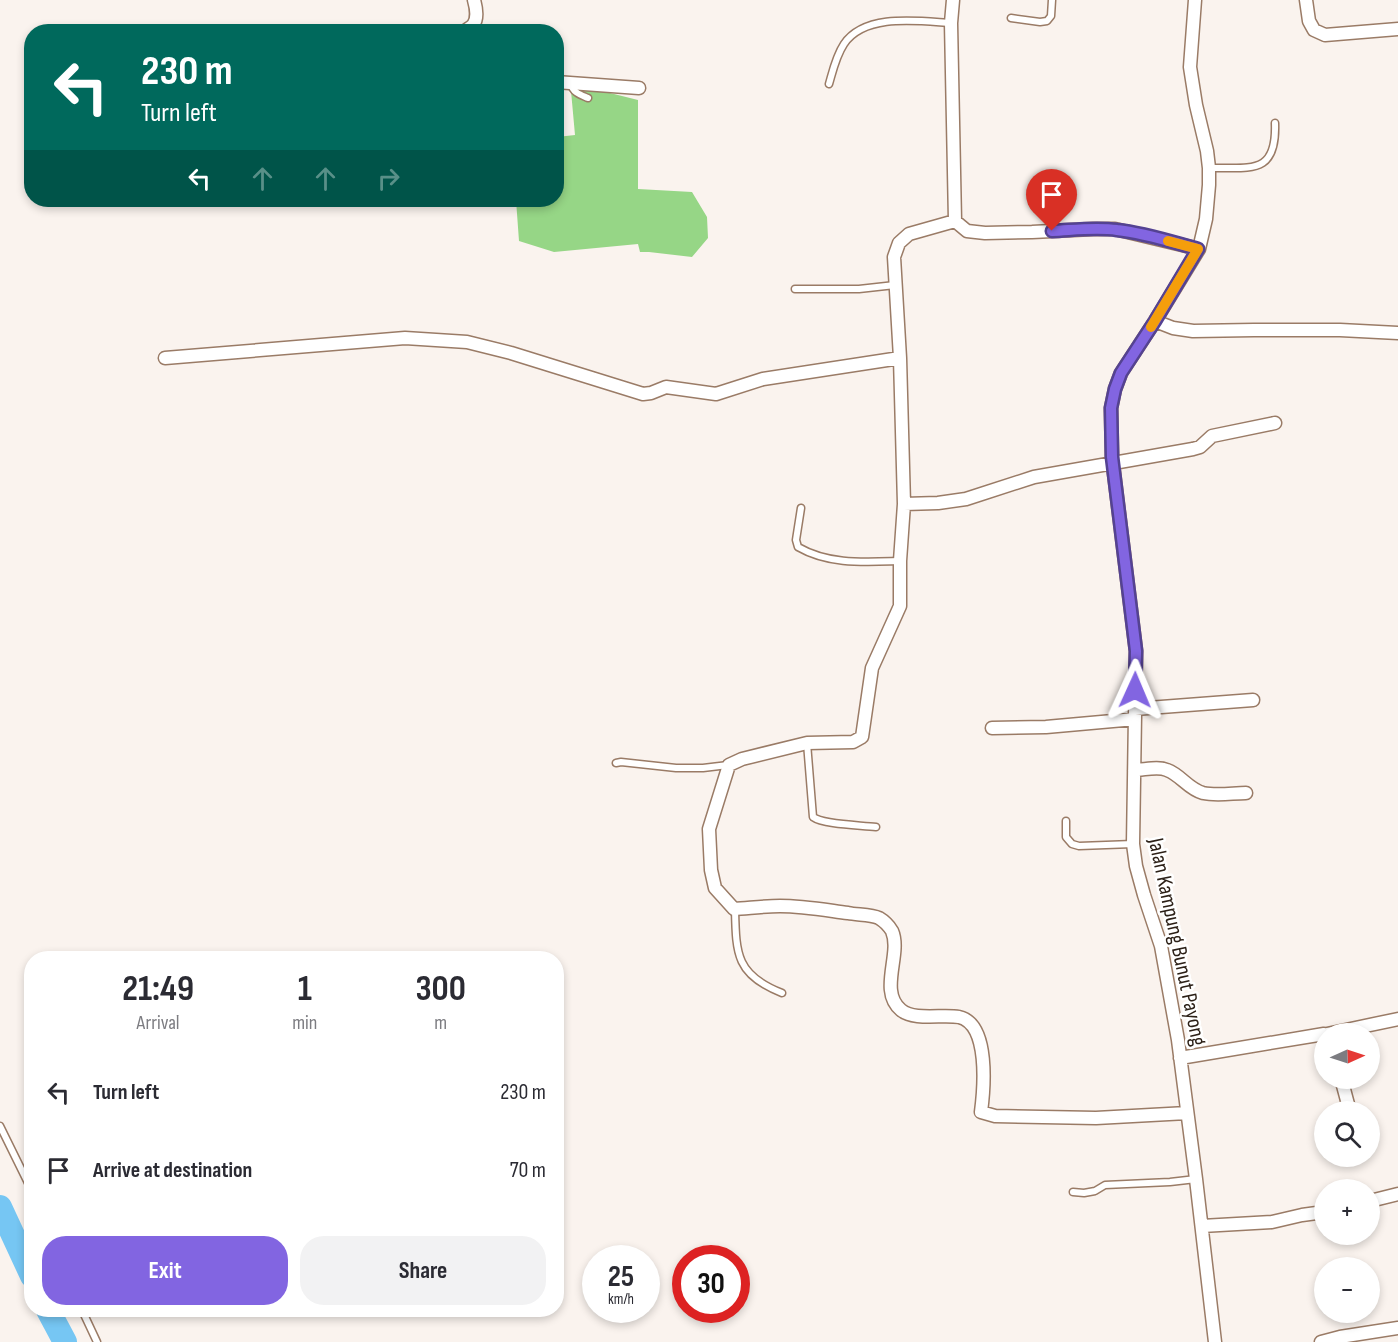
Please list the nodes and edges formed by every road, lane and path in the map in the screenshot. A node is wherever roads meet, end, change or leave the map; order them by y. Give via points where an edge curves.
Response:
1 (474, 0) edge
2 (953, 0) edge
3 (1052, 0) edge
4 (1196, 0) edge
5 (1306, 0) edge
6 (1011, 18) dead end
7 (951, 23) junction
8 (473, 24) edge
9 (1398, 29) edge
10 (564, 83) edge
11 (571, 83) junction
12 (829, 84) dead end
13 (639, 88) dead end
14 (588, 98) dead end
15 (1275, 123) dead end
16 (1209, 168) junction
17 (954, 221) junction
18 (1198, 249) junction
19 (896, 285) junction
20 (795, 289) dead end
21 (1155, 321) junction
22 (1398, 333) edge
23 (165, 358) dead end
24 (900, 358) junction
25 (1275, 423) dead end
26 (1113, 463) junction
27 (904, 504) junction
28 (801, 508) dead end
29 (900, 561) junction
30 (1253, 700) dead end
31 (1135, 714) junction
32 (992, 728) dead end
33 (807, 743) junction
34 (616, 763) dead end
35 (729, 765) junction
36 (1134, 770) junction
37 (1246, 793) dead end
38 (1066, 821) dead end
39 (876, 827) dead end
40 (1133, 844) junction
41 (735, 909) junction
42 (782, 993) dead end
43 (1398, 1019) edge
44 (1379, 1023) edge
45 (1314, 1036) edge
46 (1180, 1058) junction
47 (1187, 1113) junction
48 (0, 1126) edge
49 (24, 1175) edge
50 (1196, 1179) junction
51 (1073, 1192) dead end
52 (1398, 1194) edge
53 (1380, 1198) edge
54 (1314, 1213) edge
55 (1202, 1226) junction
56 (85, 1317) edge
57 (1398, 1328) edge
58 (1341, 1340) edge
59 (97, 1342) edge
60 (1215, 1342) edge
61 (1321, 1342) edge

1 - 8 street via 476,18
2 - 7 street
3 - 6 lane via 1047,21
4 - 16 street, Jalan Kampung Bunut Payong via 1190,67
5 - 9 street via 1314,30 1325,34
7 - 12 lane via 891,22 858,30 844,43
7 - 17 street
10 - 11 street
11 - 13 street
11 - 14 lane via 576,93
15 - 16 lane via 1273,151 1261,166
16 - 18 street, Jalan Kampung Bunut Payong via 1206,219
17 - 18 street via 967,231 985,233 1115,229
17 - 19 street via 909,234 899,243 894,257
18 - 21 street, Jalan Kampung Bunut Payong
19 - 20 lane
19 - 24 street
21 - 22 street via 1193,331
21 - 26 street, Jalan Kampung Bunut Payong via 1115,389 1111,408
23 - 24 street via 405,338 467,342 643,394 666,387 716,394 763,378
24 - 27 street
25 - 26 street via 1212,436 1193,449
26 - 27 street via 1034,477 966,499
26 - 31 street, Jalan Kampung Bunut Payong via 1136,651
27 - 29 street
28 - 29 lane via 796,540 798,547 812,555 854,563
29 - 33 street via 900,606 872,668 862,736 853,742
30 - 31 street
31 - 32 street via 1046,727
31 - 36 street, Jalan Kampung Bunut Payong
33 - 35 street
33 - 39 lane via 813,817 825,822
34 - 35 lane via 685,768
35 - 41 street via 709,829 715,888
36 - 37 street via 1169,770 1202,793
36 - 40 street, Jalan Kampung Bunut Payong
38 - 40 lane via 1066,837 1072,844
40 - 46 street, Jalan Kampung Bunut Payong via 1144,896 1161,946
41 - 42 lane via 740,959 749,974
41 - 47 street via 807,908 877,917 887,924 894,946 893,999 902,1011 960,1017 973,1027 980,1042 984,1081 981,1112 995,1116 1096,1118
43 - 44 street
45 - 46 street
46 - 47 street, Jalan Kampung Bunut Payong
47 - 50 street, Jalan Kampung Bunut Payong
48 - 49 lane
50 - 51 lane via 1105,1185 1095,1191
50 - 55 street, Jalan Kampung Bunut Payong
52 - 53 street
54 - 55 street via 1272,1222
55 - 60 street, Jalan Kampung Bunut Payong
56 - 59 lane
57 - 58 street
58 - 61 street

